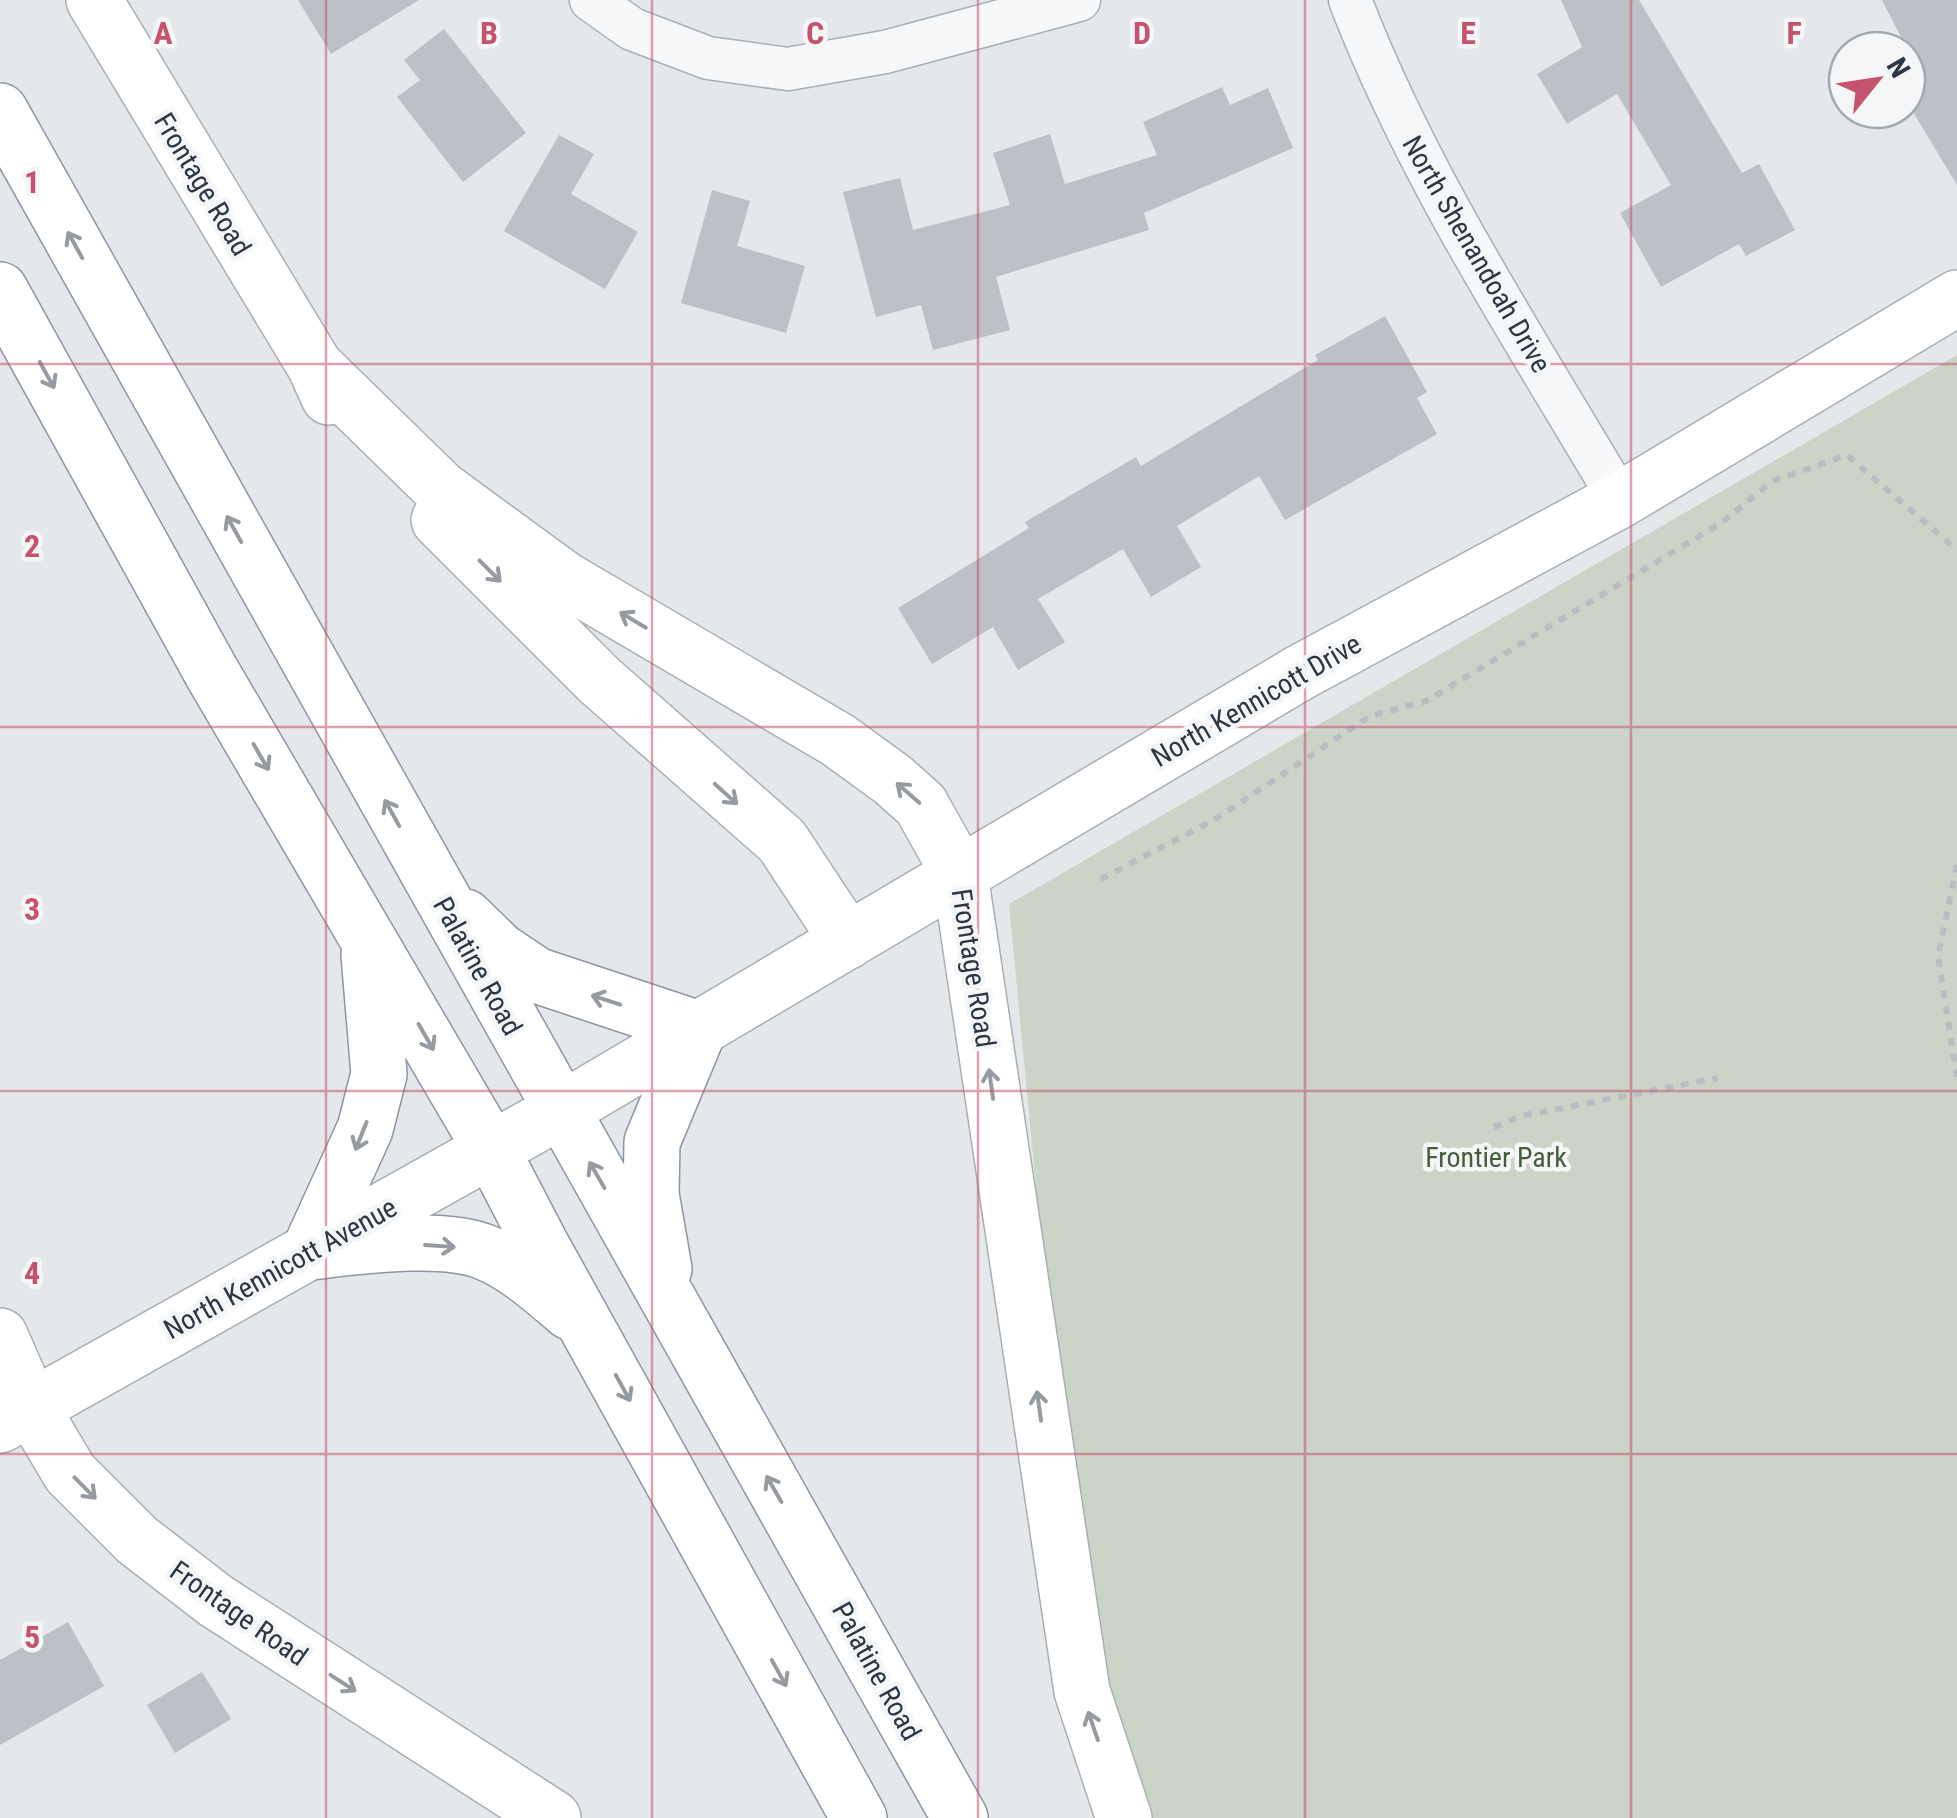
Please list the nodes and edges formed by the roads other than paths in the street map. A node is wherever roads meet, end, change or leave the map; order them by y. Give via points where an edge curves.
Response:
1 (94, 0) edge
2 (591, 0) edge
3 (1078, 0) edge
4 (1350, 0) edge
5 (0, 111) edge
6 (0, 290) edge
7 (1957, 298) edge
8 (315, 366) junction
9 (1620, 500) junction
10 (960, 874) junction
11 (433, 886) junction
12 (366, 936) junction
13 (848, 940) junction
14 (698, 1029) junction
15 (560, 1111) junction
16 (491, 1150) junction
17 (308, 1252) junction
18 (670, 1307) junction
19 (589, 1327) junction
20 (0, 1336) edge
21 (16, 1416) edge
22 (552, 1818) edge
23 (859, 1818) edge
24 (960, 1818) edge
25 (1124, 1818) edge

1 - 8 main road, Frontage Road
2 - 3 street via 632,29 708,58 788,69 884,52
4 - 9 street, North Shenandoah Drive via 1422,164
11 -> 5 main road, Palatine Road
6 -> 12 main road
7 - 9 main road, North Kennicott Drive
10 -> 8 main road, Frontage Road via 921,805 893,780 838,740 564,579 441,488
8 -> 13 main road, Frontage Road via 341,423 598,680 782,841
9 - 10 main road, North Kennicott Drive via 1301,672
10 - 13 main road, North Kennicott Drive
25 -> 10 main road, Frontage Road via 1082,1691
14 -> 11 main road via 536,976
11 - 15 main road, Palatine Road
12 -> 16 main road
12 -> 17 main road via 379,1074 365,1129
13 - 14 main road, North Kennicott Drive
14 - 15 main road, North Kennicott Drive
14 - 18 main road via 652,1142 651,1194
15 - 16 main road, North Kennicott Avenue
18 -> 15 main road, Palatine Road
16 - 17 main road, North Kennicott Avenue
16 - 19 main road
17 -> 19 main road via 380,1244 486,1252
17 - 21 main road, North Kennicott Avenue
24 -> 18 main road, Palatine Road
19 -> 23 main road
20 - 21 main road, Frontage Road
21 -> 22 main road, Frontage Road via 152,1552 216,1601

